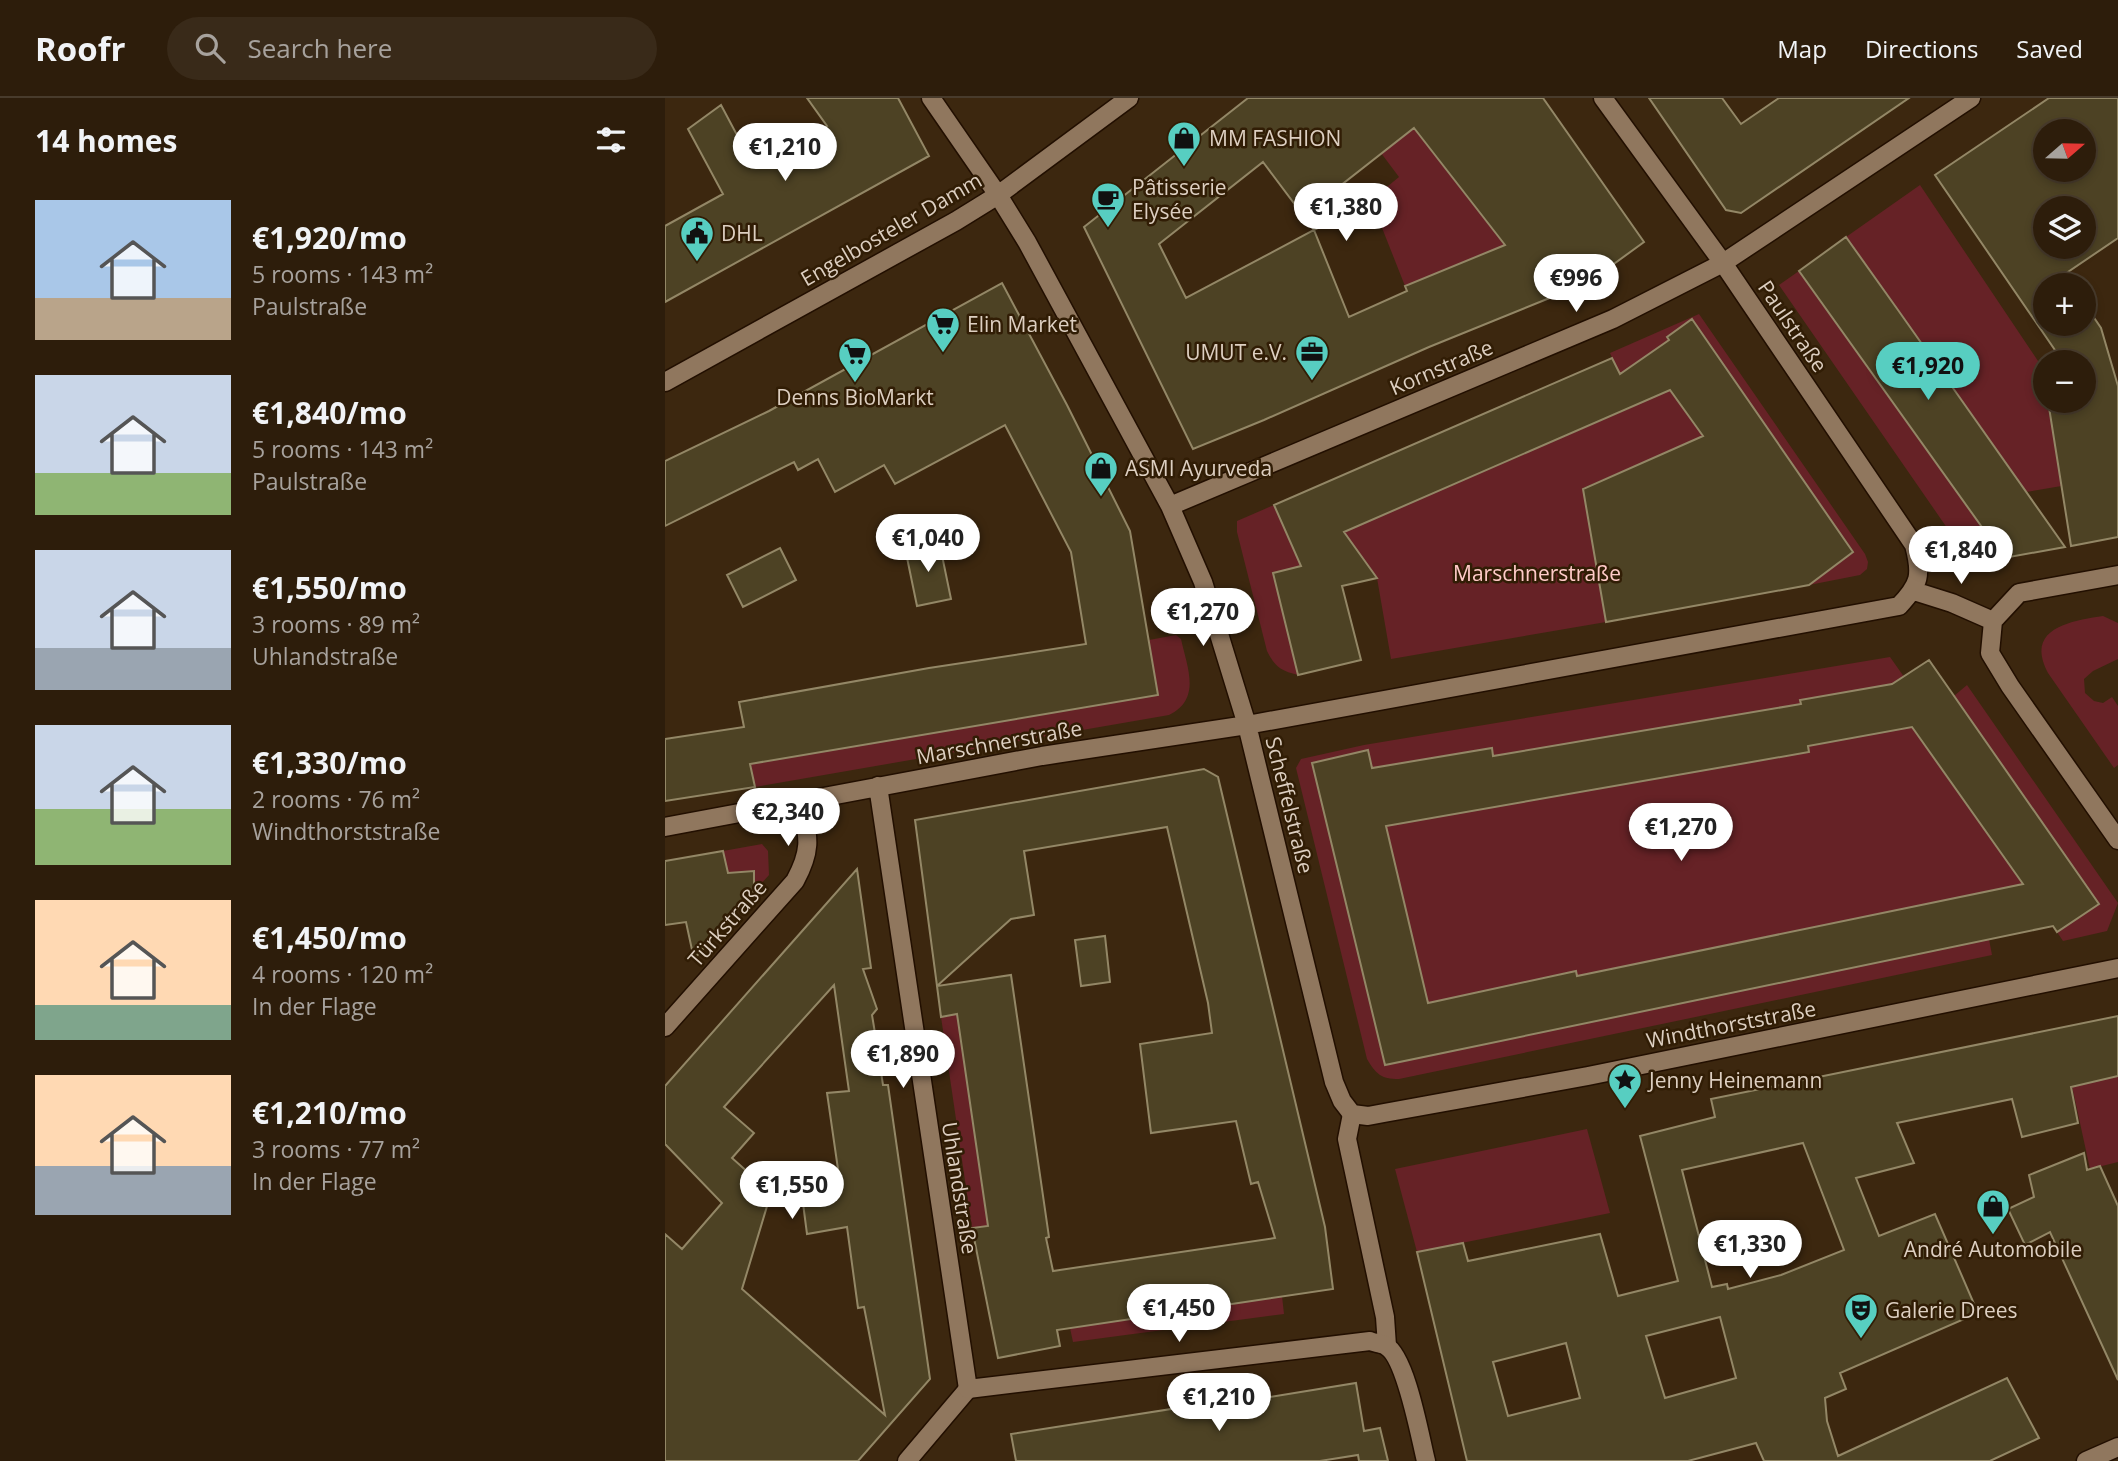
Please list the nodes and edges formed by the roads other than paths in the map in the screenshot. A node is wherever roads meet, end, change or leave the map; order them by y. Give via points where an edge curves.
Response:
1 (931, 98) edge
2 (1129, 98) edge
3 (1603, 98) edge
4 (1971, 98) edge
5 (998, 195) junction
6 (1723, 263) junction
7 (667, 375) edge
8 (1170, 506) junction
9 (2118, 575) edge
10 (1914, 591) junction
11 (1993, 621) junction
12 (1247, 725) junction
13 (877, 786) junction
14 (801, 800) junction
15 (665, 827) edge
16 (2118, 840) edge
17 (2118, 968) edge
18 (665, 1027) edge
19 (1352, 1114) junction
20 (1387, 1346) junction
21 (968, 1389) junction
22 (2118, 1447) edge
23 (907, 1461) edge
24 (1426, 1461) edge
25 (2086, 1461) edge

1 - 5 street, Scheffelstraße
2 - 5 street, Engelbosteler Damm
3 - 6 street, Paulstraße
4 - 6 street, Kornstraße
5 - 7 street, Engelbosteler Damm
5 - 8 street, Scheffelstraße
6 - 8 street, Kornstraße via 1613,319
6 - 10 street, Paulstraße via 1914,545 1920,567
8 - 12 street, Scheffelstraße via 1203,582
9 - 11 street via 2019,593
10 - 11 street
10 - 12 street, Marschnerstraße via 1899,606 1866,614
11 - 16 street via 1990,653
12 - 13 street, Marschnerstraße
12 - 19 street, Scheffelstraße via 1334,1082
13 - 14 street, Marschnerstraße
13 - 21 street, Uhlandstraße
14 - 15 street, Marschnerstraße
14 - 18 street, Türkstraße via 807,858 795,881
17 - 19 street, Windthorststraße via 1588,1076 1368,1116
19 - 20 street via 1347,1139 1385,1317
20 - 21 street via 1344,1342
20 - 24 street via 1406,1381
21 - 23 street
22 - 25 street

